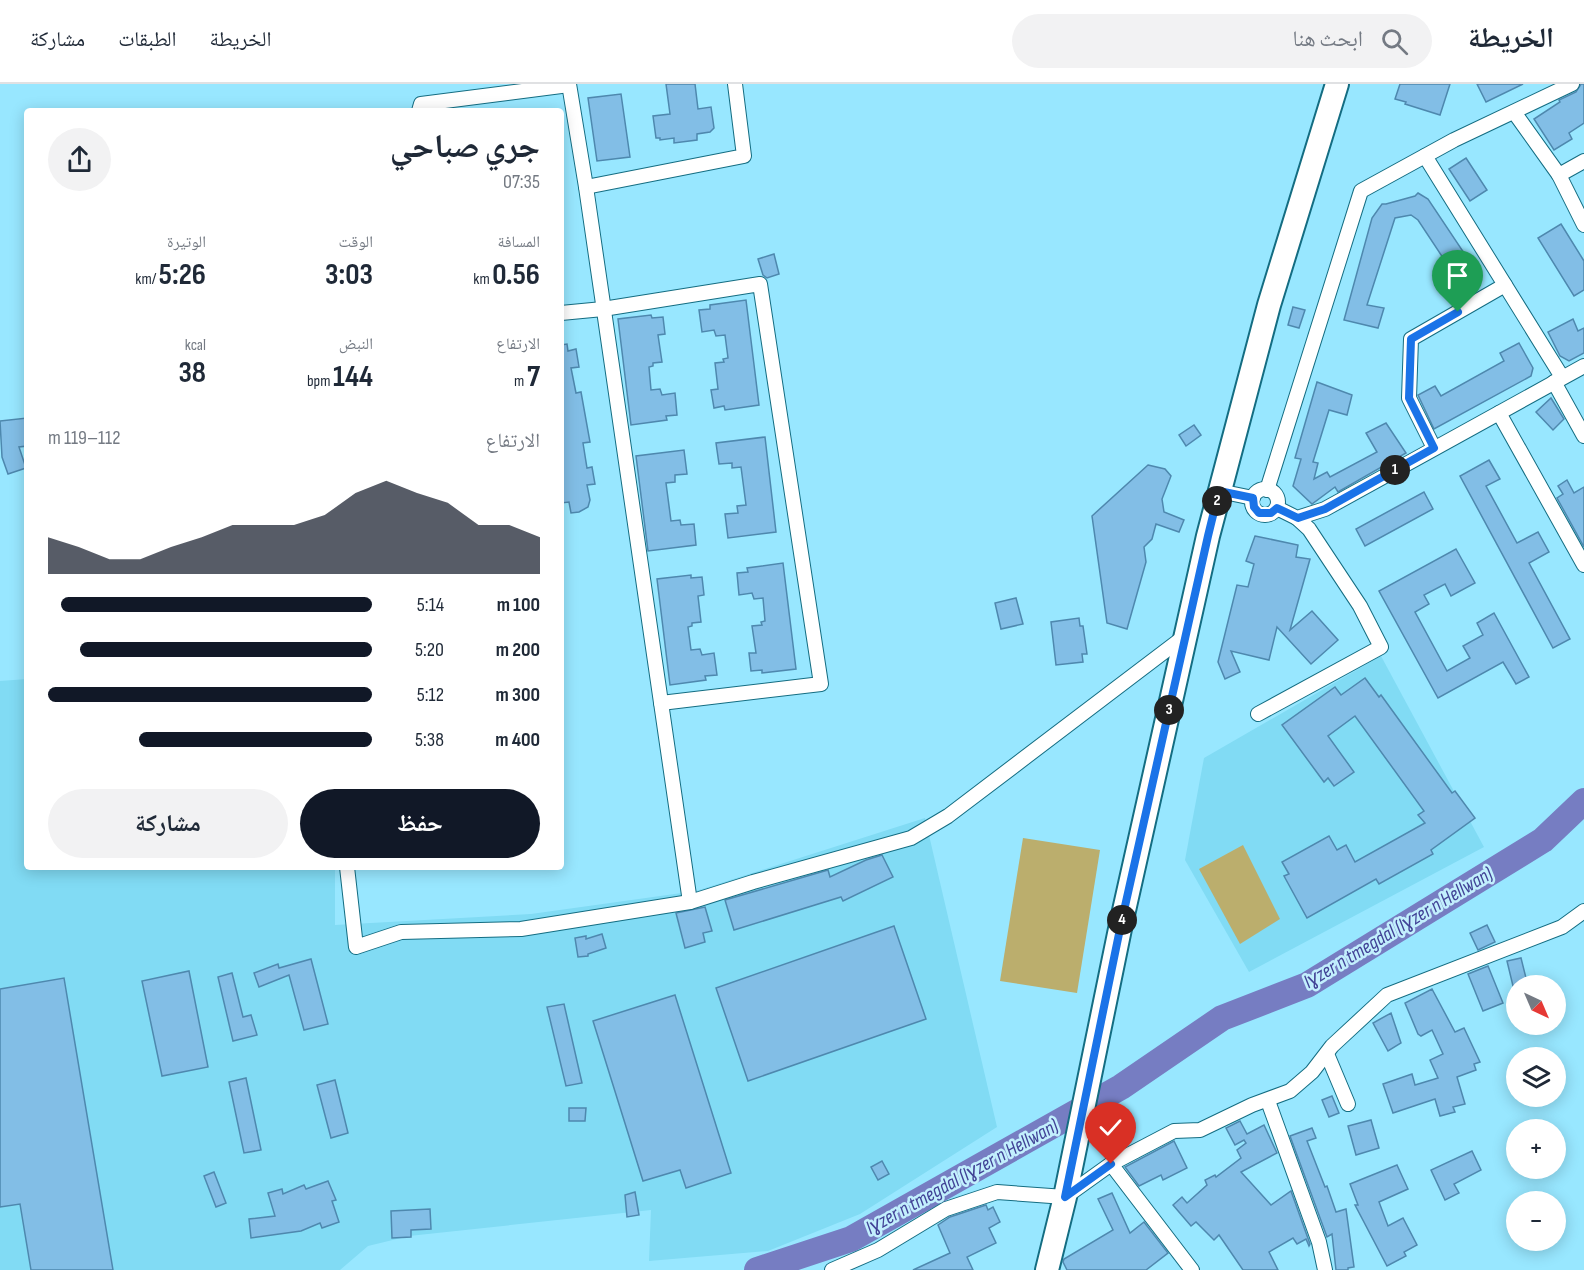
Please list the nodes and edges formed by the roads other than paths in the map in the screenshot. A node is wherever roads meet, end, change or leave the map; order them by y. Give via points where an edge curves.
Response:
1 (735, 84) edge
2 (1338, 84) edge
3 (1572, 84) edge
4 (569, 85) edge
5 (420, 108) edge
6 (1514, 111) junction
7 (1425, 156) junction
8 (1584, 161) edge
9 (1559, 175) junction
10 (586, 186) junction
11 (1584, 225) edge
12 (1505, 285) junction
13 (603, 309) junction
14 (564, 313) edge
15 (1584, 366) edge
16 (1558, 380) junction
17 (1499, 412) junction
18 (1584, 436) edge
19 (1434, 448) junction
20 (1268, 490) junction
21 (1219, 491) junction
22 (1253, 498) junction
23 (1277, 508) junction
24 (1298, 518) junction
25 (1584, 565) edge
26 (1185, 636) junction
27 (661, 704) junction
28 (1258, 714) dead end
29 (346, 870) edge
30 (690, 902) junction
31 (1584, 911) edge
32 (1327, 1054) junction
33 (1268, 1101) junction
34 (1348, 1104) dead end
35 (1111, 1164) junction
36 (1065, 1197) junction
37 (832, 1270) edge
38 (1047, 1270) edge
39 (1192, 1270) edge
40 (1325, 1270) edge

1 - 10 street via 744,156
2 - 21 main road via 1269,304
3 - 6 street
4 - 5 street via 421,104
4 - 10 street
6 - 7 street
6 - 9 street
7 - 12 street
7 - 20 street via 1361,191
8 - 9 street
9 - 11 street
10 - 13 street
12 - 16 street
12 - 19 street via 1411,339 1409,398
13 - 14 street
13 - 27 street
13 - 27 street via 760,284 821,684
15 - 16 street
16 - 17 street
16 - 18 street
17 - 19 street
17 - 25 street
19 - 24 street via 1325,509
20 - 22 street
20 - 23 street via 1277,496
21 - 22 street
21 - 26 main road
22 - 23 street via 1259,513 1271,513
23 - 24 street
24 - 28 street via 1360,606 1381,647
26 - 30 street via 948,816 911,838
26 - 36 main road
27 - 30 street
29 - 30 street via 356,946 401,932 521,929
31 - 32 street via 1562,927 1387,995
32 - 33 street via 1290,1090
32 - 34 street
33 - 35 street via 1200,1130 1174,1131
33 - 40 street via 1319,1242
35 - 36 street
35 - 39 street
36 - 37 street via 997,1192 946,1209 878,1250
36 - 38 main road

